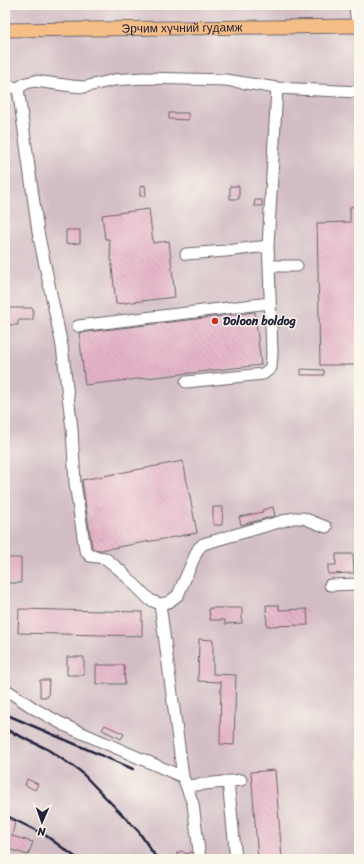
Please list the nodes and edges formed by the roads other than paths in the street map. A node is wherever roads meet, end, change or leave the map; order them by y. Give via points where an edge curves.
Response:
1 (355, 5) edge
2 (358, 26) edge
3 (5, 30) edge
4 (5, 86) edge
5 (18, 88) junction
6 (276, 88) junction
7 (359, 92) edge
8 (268, 246) junction
9 (186, 254) dead end
10 (269, 266) junction
11 (297, 266) dead end
12 (270, 303) junction
13 (78, 326) dead end
14 (186, 382) dead end
15 (326, 527) dead end
16 (359, 584) edge
17 (330, 585) dead end
18 (160, 604) junction
19 (5, 689) edge
20 (241, 780) dead end
21 (228, 781) junction
22 (185, 782) junction
23 (200, 859) edge
24 (236, 859) edge

1 - 2 lane
2 - 3 main road, Эрчим хүчний гудамж
4 - 5 lane
5 - 6 lane via 35,81 84,87 132,78 226,80
5 - 18 lane via 38,232 62,346 72,429 75,482 85,550 90,556 105,558 150,600
6 - 7 lane
6 - 8 lane
8 - 9 lane
8 - 10 lane
10 - 11 lane
10 - 12 lane
12 - 13 lane
12 - 14 lane via 272,368 263,374
15 - 18 lane via 303,518 293,518 203,544 198,549 178,595 169,602
16 - 17 lane
18 - 22 lane
19 - 22 lane via 66,726
20 - 21 lane
21 - 22 lane
21 - 24 lane
22 - 23 lane via 194,810

